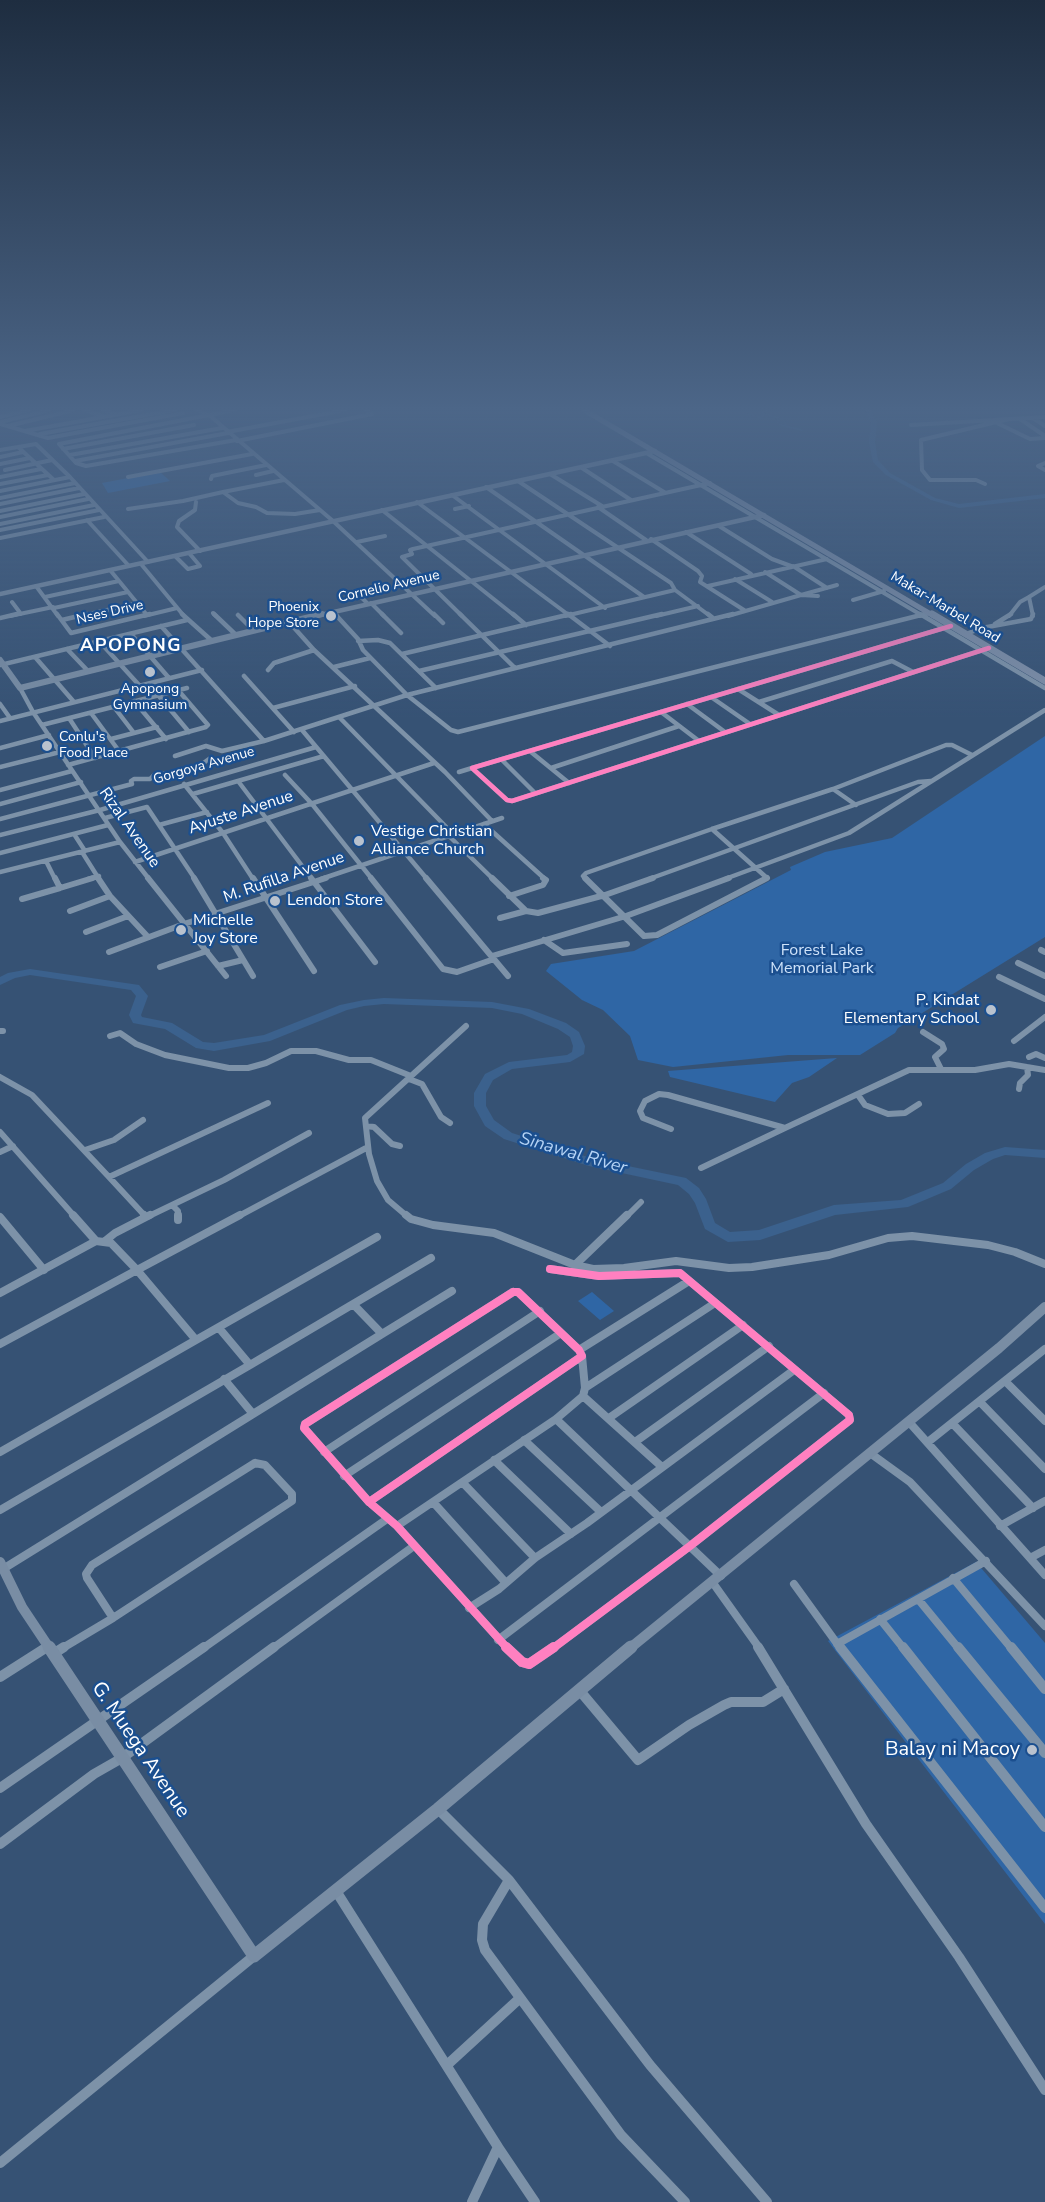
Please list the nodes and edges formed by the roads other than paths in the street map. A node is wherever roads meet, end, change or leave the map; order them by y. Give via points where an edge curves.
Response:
1 (21, 513) edge
2 (44, 513) edge
3 (57, 513) edge
4 (85, 513) edge
5 (101, 513) edge
6 (191, 513) edge
7 (267, 513) edge
8 (303, 513) edge
9 (323, 513) edge
10 (370, 513) edge
11 (386, 513) edge
12 (431, 513) edge
13 (479, 513) edge
14 (522, 513) edge
15 (573, 513) edge
16 (609, 513) edge
17 (749, 513) edge
18 (760, 513) edge
19 (567, 514) junction
20 (46, 515) junction
21 (764, 515) junction
22 (104, 516) junction
23 (0, 517) edge
24 (756, 517) junction
25 (50, 520) junction
26 (87, 520) junction
27 (333, 521) junction
28 (533, 521) junction
29 (0, 524) edge
30 (719, 526) junction
31 (55, 527) junction
32 (500, 528) junction
33 (0, 532) edge
34 (686, 532) junction
35 (385, 536) dead end
36 (2, 537) edge
37 (464, 537) junction
38 (649, 540) junction
39 (357, 542) junction
40 (428, 546) junction
41 (617, 548) junction
42 (200, 551) junction
43 (189, 553) junction
44 (583, 555) junction
45 (175, 556) junction
46 (836, 557) junction
47 (827, 559) junction
48 (148, 562) junction
49 (547, 563) junction
50 (141, 564) junction
51 (129, 566) junction
52 (792, 566) junction
53 (110, 570) junction
54 (509, 572) junction
55 (765, 572) junction
56 (752, 574) junction
57 (735, 579) junction
58 (119, 581) junction
59 (470, 581) junction
60 (837, 585) dead end
61 (36, 586) junction
62 (708, 586) junction
63 (1045, 587) edge
64 (827, 588) junction
65 (435, 589) junction
66 (675, 590) junction
67 (886, 590) junction
68 (128, 592) junction
69 (0, 594) edge
70 (414, 594) junction
71 (801, 595) junction
72 (818, 596) dead end
73 (45, 597) junction
74 (644, 597) junction
75 (1029, 597) junction
76 (353, 598) dead end
77 (853, 600) dead end
78 (12, 602) dead end
79 (772, 602) junction
80 (138, 603) junction
81 (370, 603) junction
82 (1017, 605) junction
83 (698, 606) junction
84 (53, 608) junction
85 (177, 608) junction
86 (605, 608) junction
87 (1032, 609) junction
88 (744, 610) junction
89 (213, 612) dead end
90 (333, 612) junction
91 (930, 613) junction
92 (21, 614) junction
93 (147, 615) junction
94 (238, 615) dead end
95 (922, 615) junction
96 (570, 616) junction
97 (0, 618) edge
98 (713, 618) junction
99 (63, 620) junction
100 (187, 620) junction
101 (288, 622) junction
102 (443, 623) dead end
103 (526, 625) junction
104 (992, 625) junction
105 (161, 626) junction
106 (951, 626) junction
107 (944, 628) junction
108 (253, 630) junction
109 (590, 631) junction
110 (401, 633) dead end
111 (131, 634) junction
112 (236, 634) junction
113 (966, 634) junction
114 (480, 636) junction
115 (211, 640) junction
116 (99, 641) junction
117 (358, 641) junction
118 (610, 646) junction
119 (181, 648) junction
120 (989, 648) junction
121 (67, 649) junction
122 (314, 650) junction
123 (981, 651) junction
124 (498, 652) junction
125 (402, 654) junction
126 (883, 655) dead end
127 (150, 656) junction
128 (35, 657) junction
129 (370, 658) junction
130 (894, 661) junction
131 (1, 663) edge
132 (118, 663) junction
133 (334, 667) junction
134 (515, 668) junction
135 (202, 670) junction
136 (267, 670) dead end
137 (88, 671) junction
138 (419, 671) junction
139 (913, 672) junction
140 (244, 676) dead end
141 (169, 678) junction
142 (54, 679) junction
143 (1045, 681) edge
144 (139, 686) junction
145 (355, 686) junction
146 (20, 688) junction
147 (187, 688) dead end
148 (436, 688) junction
149 (1045, 688) edge
150 (738, 689) junction
151 (178, 690) junction
152 (158, 695) junction
153 (407, 695) junction
154 (711, 697) junction
155 (134, 701) junction
156 (74, 702) junction
157 (759, 702) junction
158 (0, 704) edge
159 (687, 704) junction
160 (376, 706) junction
161 (114, 707) junction
162 (273, 708) junction
163 (1045, 710) edge
164 (6, 712) junction
165 (33, 712) junction
166 (661, 712) junction
167 (91, 713) junction
168 (0, 714) edge
169 (779, 715) junction
170 (10, 718) junction
171 (69, 718) junction
172 (340, 718) junction
173 (0, 721) edge
174 (750, 724) junction
175 (42, 725) junction
176 (679, 726) junction
177 (157, 727) junction
178 (302, 730) junction
179 (189, 732) junction
180 (294, 732) junction
181 (725, 732) junction
182 (134, 733) junction
183 (48, 735) junction
184 (111, 739) junction
185 (166, 739) junction
186 (264, 741) junction
187 (699, 741) junction
188 (316, 747) junction
189 (0, 748) edge
190 (60, 752) junction
191 (119, 752) junction
192 (531, 752) junction
193 (972, 755) junction
194 (175, 756) dead end
195 (324, 756) junction
196 (95, 758) junction
197 (209, 759) dead end
198 (502, 759) junction
199 (434, 764) junction
200 (68, 765) junction
201 (0, 767) edge
202 (472, 768) junction
203 (550, 768) junction
204 (72, 771) junction
205 (459, 772) dead end
206 (285, 775) dead end
207 (397, 775) junction
208 (932, 780) junction
209 (238, 781) junction
210 (81, 782) junction
211 (568, 783) junction
212 (184, 784) junction
213 (833, 789) junction
214 (0, 790) edge
215 (354, 790) junction
216 (193, 794) junction
217 (535, 794) junction
218 (90, 795) junction
219 (0, 804) edge
220 (312, 804) junction
221 (856, 805) junction
222 (100, 810) junction
223 (207, 812) junction
224 (105, 818) junction
225 (267, 818) junction
226 (502, 818) dead end
227 (0, 819) edge
228 (492, 821) junction
229 (484, 824) junction
230 (108, 825) junction
231 (159, 825) junction
232 (712, 829) junction
233 (74, 834) junction
234 (223, 834) junction
235 (0, 835) edge
236 (452, 836) junction
237 (120, 842) junction
238 (177, 849) junction
239 (737, 849) junction
240 (83, 851) junction
241 (406, 851) junction
242 (0, 853) edge
243 (46, 861) junction
244 (135, 862) junction
245 (360, 866) junction
246 (757, 868) junction
247 (0, 872) edge
248 (99, 876) junction
249 (315, 882) junction
250 (60, 888) junction
251 (606, 895) junction
252 (110, 896) junction
253 (509, 896) junction
254 (264, 898) junction
255 (22, 899) dead end
256 (70, 911) dead end
257 (526, 911) junction
258 (216, 915) junction
259 (128, 916) junction
260 (626, 916) junction
261 (500, 918) dead end
262 (184, 924) junction
263 (86, 932) dead end
264 (148, 937) junction
265 (544, 940) junction
266 (627, 944) dead end
267 (207, 951) junction
268 (109, 952) dead end
269 (493, 957) junction
270 (243, 960) junction
271 (375, 962) dead end
272 (1018, 963) dead end
273 (218, 966) junction
274 (160, 967) dead end
275 (314, 971) dead end
276 (226, 976) dead end
277 (253, 976) dead end
278 (508, 976) dead end
279 (1045, 976) edge
280 (999, 977) dead end
281 (1045, 999) edge
282 (1045, 1017) edge
283 (466, 1026) dead end
284 (923, 1032) dead end
285 (110, 1036) dead end
286 (1014, 1041) dead end
287 (1029, 1057) dead end
288 (1045, 1058) edge
289 (1027, 1067) junction
290 (941, 1069) junction
291 (1045, 1070) edge
292 (0, 1077) edge
293 (410, 1077) junction
294 (11, 1084) junction
295 (1, 1088) edge
296 (1019, 1089) dead end
297 (858, 1095) junction
298 (268, 1103) dead end
299 (919, 1104) dead end
300 (143, 1120) dead end
301 (450, 1123) dead end
302 (366, 1126) junction
303 (785, 1128) junction
304 (671, 1129) dead end
305 (0, 1132) edge
306 (309, 1133) dead end
307 (13, 1146) junction
308 (400, 1146) dead end
309 (368, 1147) junction
310 (85, 1150) junction
311 (0, 1152) edge
312 (701, 1168) dead end
313 (109, 1177) junction
314 (641, 1202) dead end
315 (172, 1205) junction
316 (0, 1217) edge
317 (146, 1217) junction
318 (178, 1220) dead end
319 (377, 1237) dead end
320 (96, 1241) junction
321 (105, 1241) junction
322 (431, 1258) dead end
323 (1045, 1264) edge
324 (575, 1265) junction
325 (550, 1269) dead end
326 (44, 1270) junction
327 (137, 1270) junction
328 (689, 1281) junction
329 (452, 1291) dead end
330 (0, 1293) edge
331 (715, 1303) junction
332 (354, 1305) junction
333 (1045, 1307) edge
334 (540, 1311) junction
335 (743, 1325) junction
336 (219, 1328) junction
337 (561, 1333) junction
338 (382, 1334) junction
339 (196, 1340) junction
340 (0, 1344) edge
341 (768, 1346) junction
342 (1045, 1349) edge
343 (581, 1353) junction
344 (250, 1365) junction
345 (794, 1370) junction
346 (224, 1379) junction
347 (1006, 1382) junction
348 (584, 1392) junction
349 (824, 1393) junction
350 (980, 1402) junction
351 (253, 1414) junction
352 (609, 1418) junction
353 (556, 1419) junction
354 (1045, 1421) edge
355 (909, 1422) junction
356 (952, 1424) junction
357 (524, 1440) junction
358 (635, 1442) junction
359 (928, 1442) junction
360 (0, 1452) edge
361 (324, 1452) junction
362 (870, 1452) junction
363 (494, 1460) junction
364 (662, 1467) junction
365 (1045, 1469) edge
366 (344, 1476) junction
367 (463, 1483) junction
368 (633, 1490) junction
369 (369, 1502) junction
370 (433, 1502) junction
371 (1045, 1502) edge
372 (1033, 1508) junction
373 (0, 1510) edge
374 (601, 1512) junction
375 (660, 1518) junction
376 (387, 1519) junction
377 (397, 1526) junction
378 (1000, 1526) junction
379 (571, 1534) junction
380 (414, 1546) junction
381 (690, 1546) junction
382 (1045, 1550) edge
383 (535, 1558) junction
384 (1029, 1558) junction
385 (986, 1561) junction
386 (1, 1566) edge
387 (1045, 1575) edge
388 (953, 1578) junction
389 (717, 1579) junction
390 (506, 1583) junction
391 (794, 1584) dead end
392 (918, 1599) junction
393 (469, 1608) junction
394 (113, 1618) junction
395 (880, 1619) junction
396 (1045, 1626) edge
397 (498, 1640) junction
398 (837, 1644) junction
399 (50, 1651) junction
400 (0, 1677) edge
401 (784, 1689) junction
402 (1045, 1689) edge
403 (579, 1690) junction
404 (97, 1720) junction
405 (1045, 1753) edge
406 (122, 1758) junction
407 (0, 1788) edge
408 (438, 1809) junction
409 (1045, 1827) edge
410 (0, 1844) edge
411 (509, 1880) junction
412 (335, 1890) junction
413 (1045, 1908) edge
414 (254, 1956) junction
415 (519, 1999) junction
416 (447, 2065) junction
417 (1045, 2090) edge
418 (498, 2147) junction
419 (0, 2163) edge
420 (472, 2202) edge
421 (535, 2202) edge
422 (684, 2202) edge
423 (768, 2202) edge

1 - 23 street
2 - 20 street
3 - 20 street
4 - 25 street
5 - 22 street
6 - 42 street via 177,526
7 - 8 street
9 - 27 street
10 - 27 street
11 - 40 street
12 - 37 street
13 - 32 street
14 - 28 street
15 - 19 street
16 - 38 street
17 - 24 street
18 - 21 main road, Makar-Marbel Road
19 - 28 street
19 - 41 street
20 - 25 street
20 - 29 street
21 - 24 street, Cornelio Avenue
21 - 46 main road, Makar-Marbel Road
22 - 26 street
22 - 48 street
24 - 30 street, Cornelio Avenue
24 - 47 street
25 - 31 street
25 - 33 street
26 - 31 street
26 - 51 street
27 - 39 street
27 - 42 street
28 - 32 street
28 - 44 street
30 - 34 street, Cornelio Avenue
30 - 52 street via 772,559
31 - 36 street
32 - 37 street
32 - 49 street
33 - 36 street
34 - 38 street, Cornelio Avenue
34 - 56 street
35 - 39 street
37 - 40 street
37 - 54 street
38 - 41 street, Cornelio Avenue
38 - 62 street via 698,571 702,576 699,581
39 - 70 street
40 - 59 street
40 - 65 street via 402,557
41 - 44 street, Cornelio Avenue
41 - 66 street via 671,583
42 - 43 street
43 - 45 street
43 - 45 street via 200,566 188,569
44 - 49 street, Cornelio Avenue
44 - 74 street
45 - 48 street
46 - 47 street
46 - 67 main road, Makar-Marbel Road
47 - 52 street
47 - 67 street
48 - 50 street
49 - 54 street, Cornelio Avenue
49 - 86 street
50 - 51 street
50 - 85 street
51 - 53 street
52 - 55 street
52 - 64 street
53 - 58 street
53 - 61 street
54 - 59 street, Cornelio Avenue
54 - 96 street
55 - 56 street
55 - 71 street
56 - 57 street
57 - 62 street
57 - 79 street
58 - 68 street
58 - 73 street
59 - 65 street, Cornelio Avenue
59 - 103 street
60 - 64 street
61 - 69 street
61 - 73 street, Nses Drive
62 - 88 street
63 - 75 street
64 - 71 street
65 - 70 street, Cornelio Avenue
65 - 114 street
66 - 74 street
66 - 83 street
67 - 77 street
67 - 91 main road, Makar-Marbel Road
67 - 95 street
68 - 80 street
68 - 84 street
70 - 81 street, Cornelio Avenue
70 - 102 street
71 - 72 street
71 - 79 street
73 - 84 street, Nses Drive
74 - 86 street
75 - 82 street
75 - 87 street
76 - 81 street via 360,596
78 - 92 street
79 - 88 street
80 - 93 street
80 - 99 street
81 - 90 street, Cornelio Avenue
81 - 110 street
82 - 87 street
82 - 104 street via 1011,615
83 - 98 street
83 - 109 street
84 - 92 street
84 - 99 street, Nses Drive
85 - 93 street, Nses Drive
85 - 100 street
86 - 96 street
87 - 104 street via 1029,620
88 - 98 street
89 - 112 street
90 - 101 street, Cornelio Avenue
90 - 117 street
91 - 95 street
91 - 106 main road, Makar-Marbel Road
92 - 97 street
93 - 99 street, Nses Drive via 71,633
94 - 108 street
95 - 107 street
95 - 153 street via 458,732
96 - 103 street
96 - 109 street
98 - 118 street
100 - 105 street
100 - 115 street
101 - 108 street, Cornelio Avenue
101 - 122 street
103 - 114 street
104 - 113 street
105 - 111 street
105 - 119 street
106 - 107 street
106 - 113 main road, Makar-Marbel Road
107 - 123 street
107 - 150 street
108 - 112 street, Cornelio Avenue
109 - 118 street
109 - 124 street
111 - 116 street
111 - 127 street
112 - 115 street, Cornelio Avenue
113 - 120 main road, Makar-Marbel Road
114 - 124 street
114 - 125 street
115 - 119 street, Cornelio Avenue
116 - 121 street
116 - 132 street
117 - 125 street via 385,642
117 - 129 street
118 - 134 street
119 - 127 street, Cornelio Avenue
119 - 135 street
120 - 123 street
120 - 143 main road, Makar-Marbel Road
121 - 128 street
121 - 137 street
122 - 133 street
122 - 136 street via 278,661
123 - 139 street
123 - 149 street
124 - 134 street
124 - 138 street
125 - 138 street
126 - 130 street
127 - 132 street, Cornelio Avenue
127 - 141 street
128 - 131 street
128 - 142 street
129 - 133 street
129 - 153 street
130 - 139 street
130 - 157 street
131 - 146 street
132 - 137 street, Cornelio Avenue
132 - 144 street
133 - 145 street
134 - 148 street
135 - 141 street
135 - 186 street
137 - 142 street, Cornelio Avenue
138 - 148 street
139 - 169 street
140 - 162 street
141 - 144 street
142 - 146 street, Cornelio Avenue
142 - 156 street
144 - 156 street
145 - 160 street
145 - 162 street
146 - 165 street, Rizal Avenue
147 - 151 street
148 - 153 street
150 - 154 street
150 - 157 street
151 - 152 street
151 - 179 street via 208,725
152 - 155 street
152 - 179 street
153 - 160 street
154 - 159 street
154 - 174 street
155 - 161 street
155 - 177 street
156 - 165 street
157 - 169 street
158 - 164 street
159 - 166 street
159 - 181 street
160 - 172 street
160 - 199 street
161 - 167 street
161 - 182 street
162 - 180 street
163 - 193 street
164 - 168 street
164 - 170 street
165 - 170 street
165 - 175 street, Rizal Avenue
166 - 176 street
166 - 192 street
167 - 171 street
167 - 184 street
169 - 174 street
170 - 173 street
171 - 175 street
171 - 196 street
172 - 178 street
172 - 207 street
174 - 181 street
175 - 183 street, Rizal Avenue
176 - 187 street
176 - 203 street
177 - 182 street
177 - 185 street
178 - 180 street
178 - 188 street
179 - 185 street
180 - 186 street
181 - 187 street
182 - 184 street
183 - 189 street
183 - 190 street, Rizal Avenue
184 - 191 street
185 - 191 street
186 - 194 street via 222,751 209,746
187 - 211 street
188 - 195 street
188 - 212 street, Gorgoya Avenue
190 - 200 street, Rizal Avenue
190 - 201 street
191 - 196 street
192 - 198 street
192 - 203 street
193 - 208 street
193 - 213 street via 949,744
195 - 209 street
195 - 215 street
196 - 200 street
197 - 218 street via 194,770 134,779 132,784
198 - 202 street
198 - 217 street
199 - 207 street, Ayuste Avenue
199 - 228 street
200 - 204 street, Rizal Avenue
202 - 205 street
202 - 217 street via 509,801
203 - 211 street
204 - 210 street, Rizal Avenue
204 - 214 street
206 - 220 street
207 - 215 street, Ayuste Avenue
207 - 236 street
208 - 221 street
208 - 246 street via 849,833
209 - 216 street
209 - 225 street
210 - 218 street, Rizal Avenue
210 - 219 street
211 - 217 street
212 - 216 street
212 - 222 street, Gorgoya Avenue
213 - 221 street
213 - 232 street
215 - 220 street, Ayuste Avenue
215 - 241 street
216 - 223 street
218 - 222 street, Rizal Avenue
218 - 227 street
220 - 225 street, Ayuste Avenue
220 - 245 street
221 - 239 street
222 - 224 street, Rizal Avenue
222 - 235 street, Gorgoya Avenue
223 - 231 street
223 - 234 street
224 - 230 street, Rizal Avenue
224 - 231 street via 147,807
225 - 234 street, Ayuste Avenue
225 - 249 street
226 - 228 street, M. Rufilla Avenue
228 - 229 street, M. Rufilla Avenue
229 - 236 street, M. Rufilla Avenue
229 - 253 street via 546,880 543,885
230 - 233 street
230 - 237 street, Rizal Avenue
231 - 238 street
232 - 239 street
232 - 251 street via 584,874
233 - 240 street
233 - 242 street
234 - 238 street, Ayuste Avenue
234 - 254 street
236 - 241 street, M. Rufilla Avenue
236 - 253 street
237 - 240 street
237 - 244 street, Rizal Avenue
238 - 244 street, Ayuste Avenue
238 - 258 street
239 - 246 street
239 - 251 street
240 - 243 street
240 - 248 street
241 - 245 street, M. Rufilla Avenue
241 - 269 street
243 - 247 street
243 - 250 street
244 - 262 street, Rizal Avenue
245 - 249 street, M. Rufilla Avenue
245 - 269 street via 443,969 457,972
246 - 260 street
246 - 260 street via 767,878 657,935 644,936
248 - 250 street
248 - 252 street
249 - 254 street, M. Rufilla Avenue
249 - 271 street
250 - 255 street
251 - 257 street via 542,912
251 - 260 street
252 - 256 street
252 - 259 street
253 - 257 street
254 - 258 street, M. Rufilla Avenue
254 - 275 street
257 - 261 street
258 - 262 street, M. Rufilla Avenue
258 - 270 street
259 - 263 street
259 - 264 street
260 - 265 street
262 - 264 street, M. Rufilla Avenue
262 - 267 street, Rizal Avenue
264 - 268 street, M. Rufilla Avenue
265 - 266 street via 563,953
265 - 269 street
267 - 273 street, Rizal Avenue
267 - 274 street
269 - 278 street
270 - 273 street
270 - 277 street
272 - 279 street
273 - 276 street, Rizal Avenue
280 - 281 street
282 - 286 street
283 - 293 street
284 - 290 street via 942,1044 944,1049 934,1057
285 - 293 street via 120,1033 165,1055 229,1068 266,1064 291,1051 316,1051 349,1060 371,1060
287 - 288 street via 1036,1054
289 - 290 street via 1009,1064 975,1070
289 - 291 street
289 - 296 street via 1028,1075
290 - 297 street via 903,1072
292 - 294 street
293 - 301 street via 422,1084 441,1117
293 - 302 street via 366,1115
294 - 295 street
294 - 310 street via 32,1095
297 - 299 street via 865,1105 888,1114 905,1113
297 - 303 street
298 - 313 street
300 - 310 street via 114,1140
302 - 308 street via 381,1131 392,1144
302 - 309 street
303 - 304 street via 668,1095 659,1094 645,1101 640,1111 643,1118
303 - 312 street
305 - 307 street
306 - 315 street
307 - 311 street
307 - 320 street
309 - 324 street via 374,1174 384,1192 411,1220 494,1233
309 - 327 street
310 - 313 street
313 - 317 street
314 - 324 street
315 - 317 street
315 - 318 street via 178,1211
316 - 326 street
317 - 321 street
319 - 336 street
320 - 321 street
320 - 326 street
321 - 327 street via 116,1246
322 - 332 street
323 - 324 street via 988,1245 912,1236 888,1238 838,1254 752,1267 729,1268 688,1261 624,1268
325 - 328 street via 599,1276 673,1272
326 - 330 street
327 - 339 street
327 - 340 street
328 - 331 street
328 - 343 street
329 - 338 street
331 - 335 street
331 - 348 street
332 - 338 street
332 - 344 street
333 - 355 street
334 - 337 street
334 - 361 street
334 - 361 street via 513,1292 305,1424
335 - 341 street
335 - 352 street
336 - 339 street
336 - 344 street
337 - 343 street
337 - 366 street
338 - 351 street
339 - 360 street
341 - 345 street
341 - 358 street
342 - 347 street
343 - 348 street
343 - 369 street
344 - 346 street
345 - 349 street
345 - 364 street
346 - 351 street
346 - 373 street
347 - 350 street
347 - 354 street
348 - 352 street
348 - 353 street
349 - 375 street
349 - 381 street via 849,1414 849,1421
350 - 356 street
350 - 365 street
351 - 386 street
352 - 358 street
353 - 357 street
353 - 368 street
355 - 359 street
355 - 362 street
356 - 359 street
356 - 372 street
357 - 363 street
357 - 374 street
358 - 364 street
359 - 378 street
361 - 366 street
362 - 385 street via 910,1482
362 - 389 street
363 - 367 street
363 - 379 street
364 - 368 street
366 - 369 street
367 - 370 street
367 - 383 street
368 - 374 street
368 - 375 street
369 - 376 street
370 - 377 street
370 - 390 street
371 - 372 street
372 - 378 street
374 - 379 street
375 - 381 street
375 - 397 street
376 - 377 street
376 - 404 street
377 - 380 street
378 - 384 street
379 - 383 street
380 - 393 street
380 - 406 street
381 - 389 street
381 - 397 street via 535,1662 522,1662
382 - 384 street
383 - 390 street
384 - 387 street
385 - 388 street
385 - 396 street
386 - 399 street, G. Muega Avenue
388 - 392 street
388 - 402 street
389 - 401 street
389 - 403 street
390 - 393 street
391 - 398 street
392 - 395 street
392 - 405 street
393 - 397 street
394 - 394 street via 286,1507 292,1494 265,1465 255,1463 92,1565 87,1578
394 - 399 street
395 - 398 street
395 - 409 street
398 - 413 street
399 - 400 street
399 - 404 street, G. Muega Avenue
401 - 403 street via 763,1702 724,1705 638,1760
401 - 417 street via 866,1824
403 - 408 street
404 - 406 street, G. Muega Avenue
404 - 407 street
406 - 410 street via 94,1774
406 - 414 street, G. Muega Avenue
408 - 411 street
408 - 412 street
411 - 415 street via 485,1919 481,1935 485,1950
411 - 423 street via 650,2065
412 - 414 street
412 - 416 street
414 - 419 street
415 - 416 street
415 - 422 street via 621,2135
416 - 418 street
418 - 420 street
418 - 421 street

